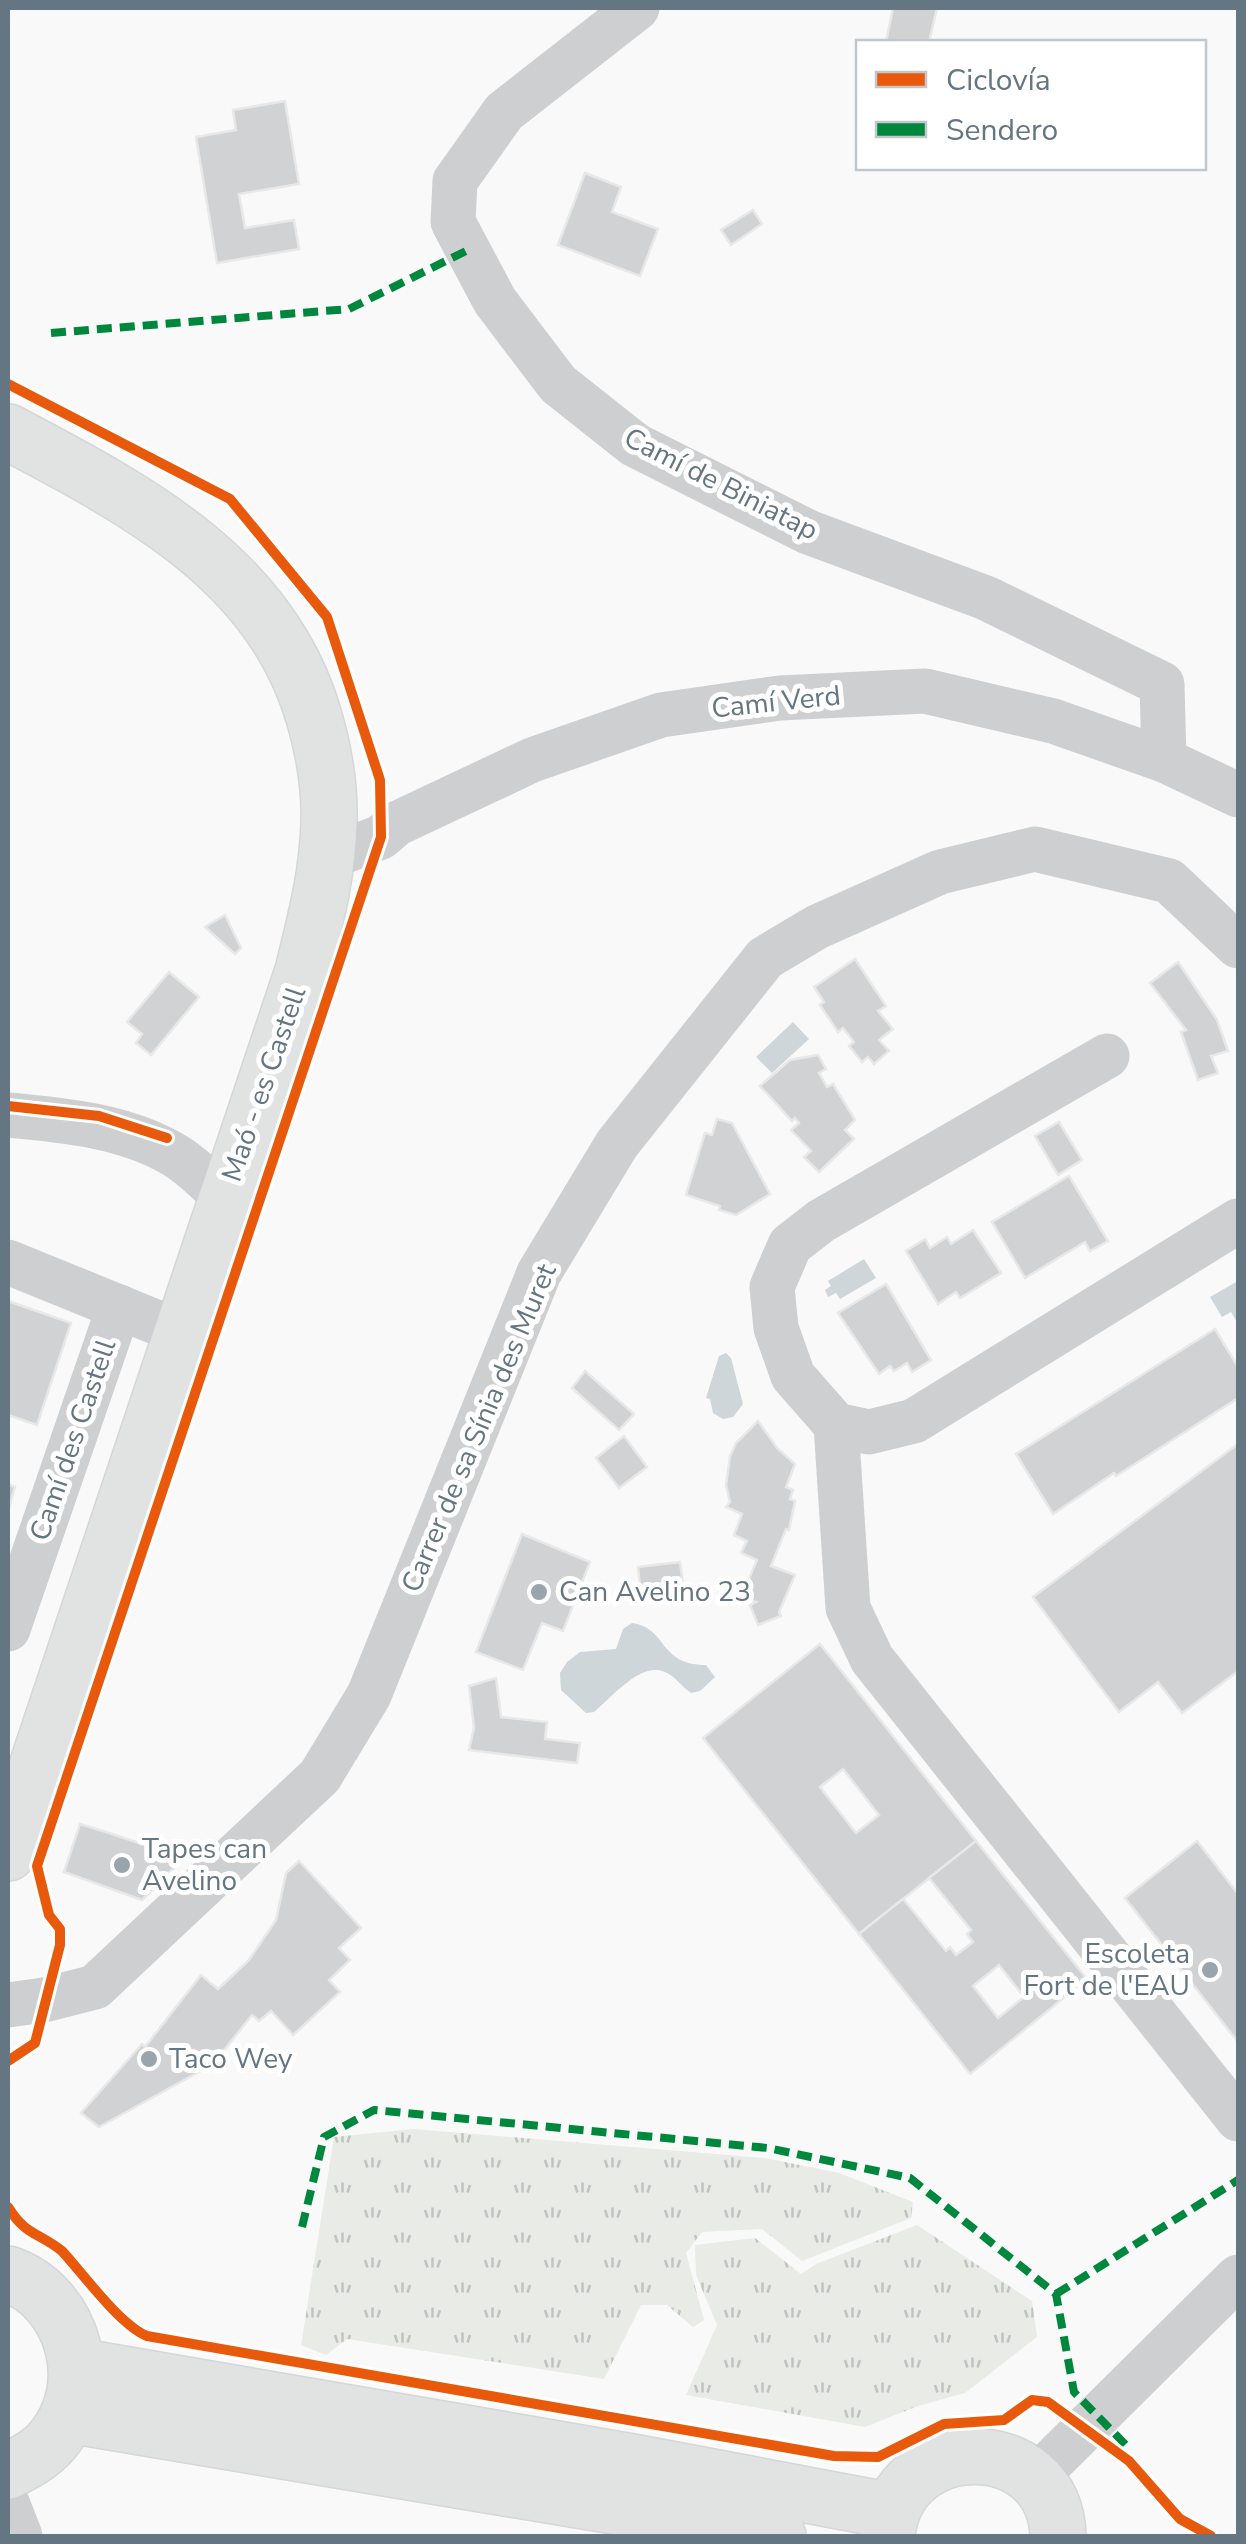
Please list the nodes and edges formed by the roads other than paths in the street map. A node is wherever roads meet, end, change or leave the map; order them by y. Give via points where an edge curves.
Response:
1 (636, 8) edge
2 (8, 432) edge
3 (1164, 760) junction
4 (1238, 794) edge
5 (327, 858) junction
6 (1238, 946) edge
7 (1107, 1056) dead end
8 (8, 1114) edge
9 (225, 1198) junction
10 (1238, 1221) edge
11 (8, 1262) edge
12 (119, 1307) junction
13 (180, 1332) junction
14 (836, 1425) junction
15 (8, 1629) edge
16 (8, 1853) edge
17 (8, 2005) edge
18 (1238, 2120) edge
19 (10, 2273) edge
20 (1238, 2277) edge
21 (72, 2390) junction
22 (8, 2472) edge
23 (8, 2505) edge
24 (1062, 2518) edge
25 (889, 2524) edge
26 (20, 2536) edge
27 (778, 2536) edge

1 - 3 street, Camí de Biniatap via 504,112 455,181 453,222 495,301 558,384 635,444 808,532 986,598 1162,684
2 - 5 main road, Maó - es Castell via 140,504 214,560 260,609 296,670 320,738 330,820
3 - 4 street, Camí Verd
3 - 5 street, Camí Verd via 1053,721 925,691 780,698 661,715 550,753
5 - 9 main road, Maó - es Castell via 303,972
6 - 17 street, Carrer de sa Sínia des Muret via 1169,881 1034,849 940,872 817,926 764,958 618,1144 539,1272 369,1695 320,1776 95,1986
7 - 14 street via 821,1220 790,1245 772,1288 776,1328 793,1376
8 - 9 street via 144,1138 181,1159
9 - 13 main road, Maó - es Castell
10 - 14 street via 914,1421 870,1432
11 - 12 street
12 - 13 street
12 - 15 street, Camí des Castell
13 - 16 main road, Maó - es Castell
14 - 18 street via 848,1608 872,1660
19 - 21 main road via 39,2291 72,2338
20 - 24 street
21 - 22 main road via 53,2440
21 - 25 main road via 652,2466
21 - 27 main road
23 - 26 street
24 - 25 main road via 1005,2460 972,2454 938,2462 910,2481

